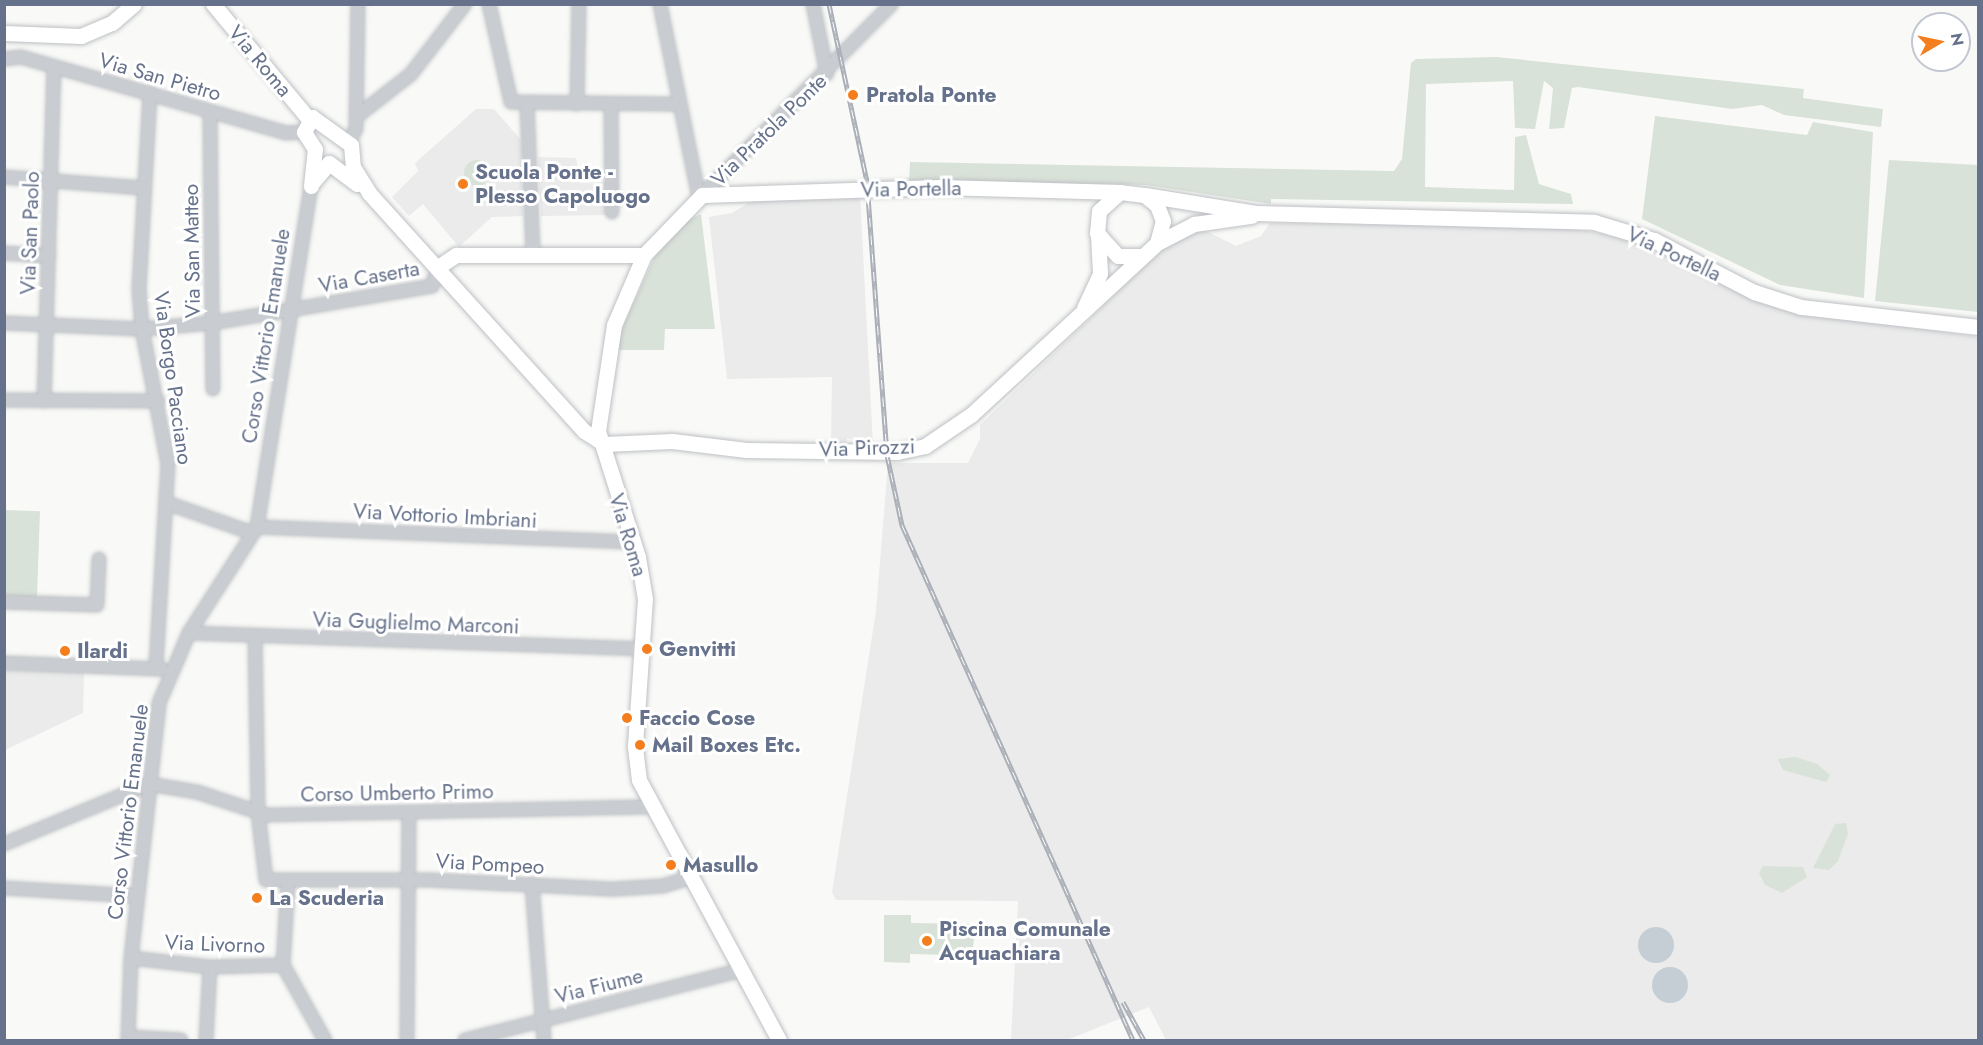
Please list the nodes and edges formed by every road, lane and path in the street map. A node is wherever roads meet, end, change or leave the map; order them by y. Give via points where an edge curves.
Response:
1 (134, 4) edge
2 (145, 4) edge
3 (213, 4) edge
4 (358, 4) edge
5 (465, 4) edge
6 (489, 4) edge
7 (579, 4) edge
8 (660, 4) edge
9 (813, 4) edge
10 (892, 4) edge
11 (4, 33) edge
12 (92, 34) junction
13 (5, 58) edge
14 (54, 67) junction
15 (827, 74) junction
16 (150, 93) junction
17 (527, 104) junction
18 (577, 104) junction
19 (611, 104) junction
20 (680, 104) junction
21 (210, 112) junction
22 (308, 117) junction
23 (356, 117) junction
24 (304, 132) junction
25 (348, 144) junction
26 (4, 177) edge
27 (51, 181) junction
28 (311, 186) junction
29 (143, 188) junction
30 (1120, 192) junction
31 (369, 193) junction
32 (1144, 195) junction
33 (700, 196) junction
34 (612, 212) dead end
35 (1256, 213) junction
36 (1097, 233) junction
37 (1157, 243) junction
38 (4, 253) edge
39 (644, 255) junction
40 (49, 256) junction
41 (533, 256) junction
42 (1141, 256) junction
43 (438, 267) junction
44 (1084, 308) junction
45 (291, 311) junction
46 (4, 323) edge
47 (212, 323) junction
48 (47, 325) junction
49 (1978, 327) edge
50 (142, 329) junction
51 (213, 389) dead end
52 (4, 399) edge
53 (44, 401) junction
54 (158, 401) junction
55 (599, 442) junction
56 (167, 503) junction
57 (254, 530) junction
58 (632, 542) junction
59 (99, 559) dead end
60 (4, 602) edge
61 (189, 633) junction
62 (255, 637) junction
63 (641, 649) junction
64 (4, 663) edge
65 (156, 669) junction
66 (174, 670) junction
67 (149, 784) junction
68 (650, 807) junction
69 (258, 812) junction
70 (409, 812) junction
71 (4, 844) edge
72 (689, 878) junction
73 (407, 880) junction
74 (288, 883) junction
75 (532, 884) junction
76 (4, 888) edge
77 (137, 896) junction
78 (131, 958) junction
79 (283, 965) junction
80 (210, 967) junction
81 (742, 970) junction
82 (541, 1020) junction
83 (128, 1039) edge
84 (181, 1041) edge
85 (206, 1041) edge
86 (325, 1041) edge
87 (407, 1041) edge
88 (465, 1041) edge
89 (544, 1041) edge
90 (779, 1041) edge

1 - 12 main road
2 - 12 main road via 116,31
3 - 22 main road, Via Roma
4 - 23 street
5 - 23 street via 411,74
6 - 17 street via 511,102
7 - 18 street
8 - 20 street
9 - 15 street
10 - 15 street, Via Pratola Ponte
11 - 12 main road
13 - 14 street, Via San Pietro via 21,57
14 - 16 street, Via San Pietro
14 - 27 street, Via San Paolo
15 - 33 street, Via Pratola Ponte
16 - 21 street, Via San Pietro
16 - 29 street, Via Borgo Pacciano
17 - 18 street
17 - 41 street
18 - 19 street
19 - 20 street
19 - 34 street
20 - 33 street
21 - 24 street, Via San Pietro via 286,133
21 - 47 street, Via San Matteo
22 - 24 main road
22 - 25 main road, Via Roma
23 - 25 street
24 - 28 main road via 315,149
25 - 31 main road via 353,167
26 - 27 street
27 - 29 street
27 - 40 street, Via San Paolo
28 - 31 main road via 329,163
28 - 45 street, Corso Vittorio Emanuele
29 - 50 street, Via Borgo Pacciano
30 - 32 main road, Via Portella
30 - 33 main road, Via Portella via 909,188
30 - 36 main road via 1099,211
31 - 43 main road, Via Roma
32 - 35 main road, Via Portella
32 - 37 main road via 1160,211
33 - 39 main road, Via Pratola Ponte
35 - 37 main road, Via Portella via 1194,224
35 - 49 main road, Via Portella via 1594,222 1653,240 1743,287 1801,307
36 - 42 main road via 1119,256
36 - 44 main road via 1100,273
37 - 42 main road, Via Portella
38 - 40 street
39 - 41 main road
39 - 55 main road, Via Pratola Ponte via 609,343
40 - 48 street, Via San Paolo
41 - 43 main road via 456,255
42 - 44 main road, Via Portella
43 - 45 street, Via Caserta via 432,286
43 - 55 main road, Via Roma
44 - 55 main road, Via Pirozzi via 972,414 926,446 897,452
45 - 47 street, Via Caserta
45 - 57 street, Corso Vittorio Emanuele
46 - 48 street, Via Caserta
47 - 50 street, Via Caserta
47 - 51 street, Via San Matteo
48 - 50 street, Via Caserta
48 - 53 street, Via San Paolo
50 - 54 street, Via Borgo Pacciano
52 - 53 street
53 - 54 street
54 - 56 street, Via Borgo Pacciano via 168,464
55 - 58 main road, Via Roma
56 - 57 street, Via Vottorio Imbriani
56 - 65 street, Via Borgo Pacciano
57 - 58 street, Via Vottorio Imbriani
57 - 61 street, Corso Vittorio Emanuele
58 - 63 main road, Via Roma via 645,599
59 - 60 street via 97,605
61 - 62 street, Via Guglielmo Marconi
61 - 66 street, Corso Vittorio Emanuele
62 - 63 street, Via Guglielmo Marconi
62 - 69 street
63 - 68 main road, Via Roma via 634,745
64 - 65 street
65 - 66 street
66 - 67 street, Corso Vittorio Emanuele via 159,703
67 - 69 street, Corso Umberto Primo via 197,792
67 - 71 street
67 - 77 street, Corso Vittorio Emanuele
68 - 70 street, Corso Umberto Primo
68 - 72 main road, Via Roma
69 - 70 street, Corso Umberto Primo
69 - 74 street via 263,877
70 - 73 street
72 - 75 street, Via Pompeo via 663,886 615,889
72 - 81 main road, Via Roma
73 - 74 street, Via Pompeo
73 - 75 street, Via Pompeo
73 - 87 street
74 - 79 street
75 - 82 street
76 - 77 street
77 - 78 street, Corso Vittorio Emanuele
78 - 80 street, Via Livorno
78 - 83 street, Corso Vittorio Emanuele
79 - 80 street, Via Livorno
79 - 86 street, Via Livorno
80 - 85 street
81 - 82 street, Via Fiume
81 - 90 main road, Via Roma
82 - 88 street, Via Fiume
82 - 89 street
83 - 84 street

